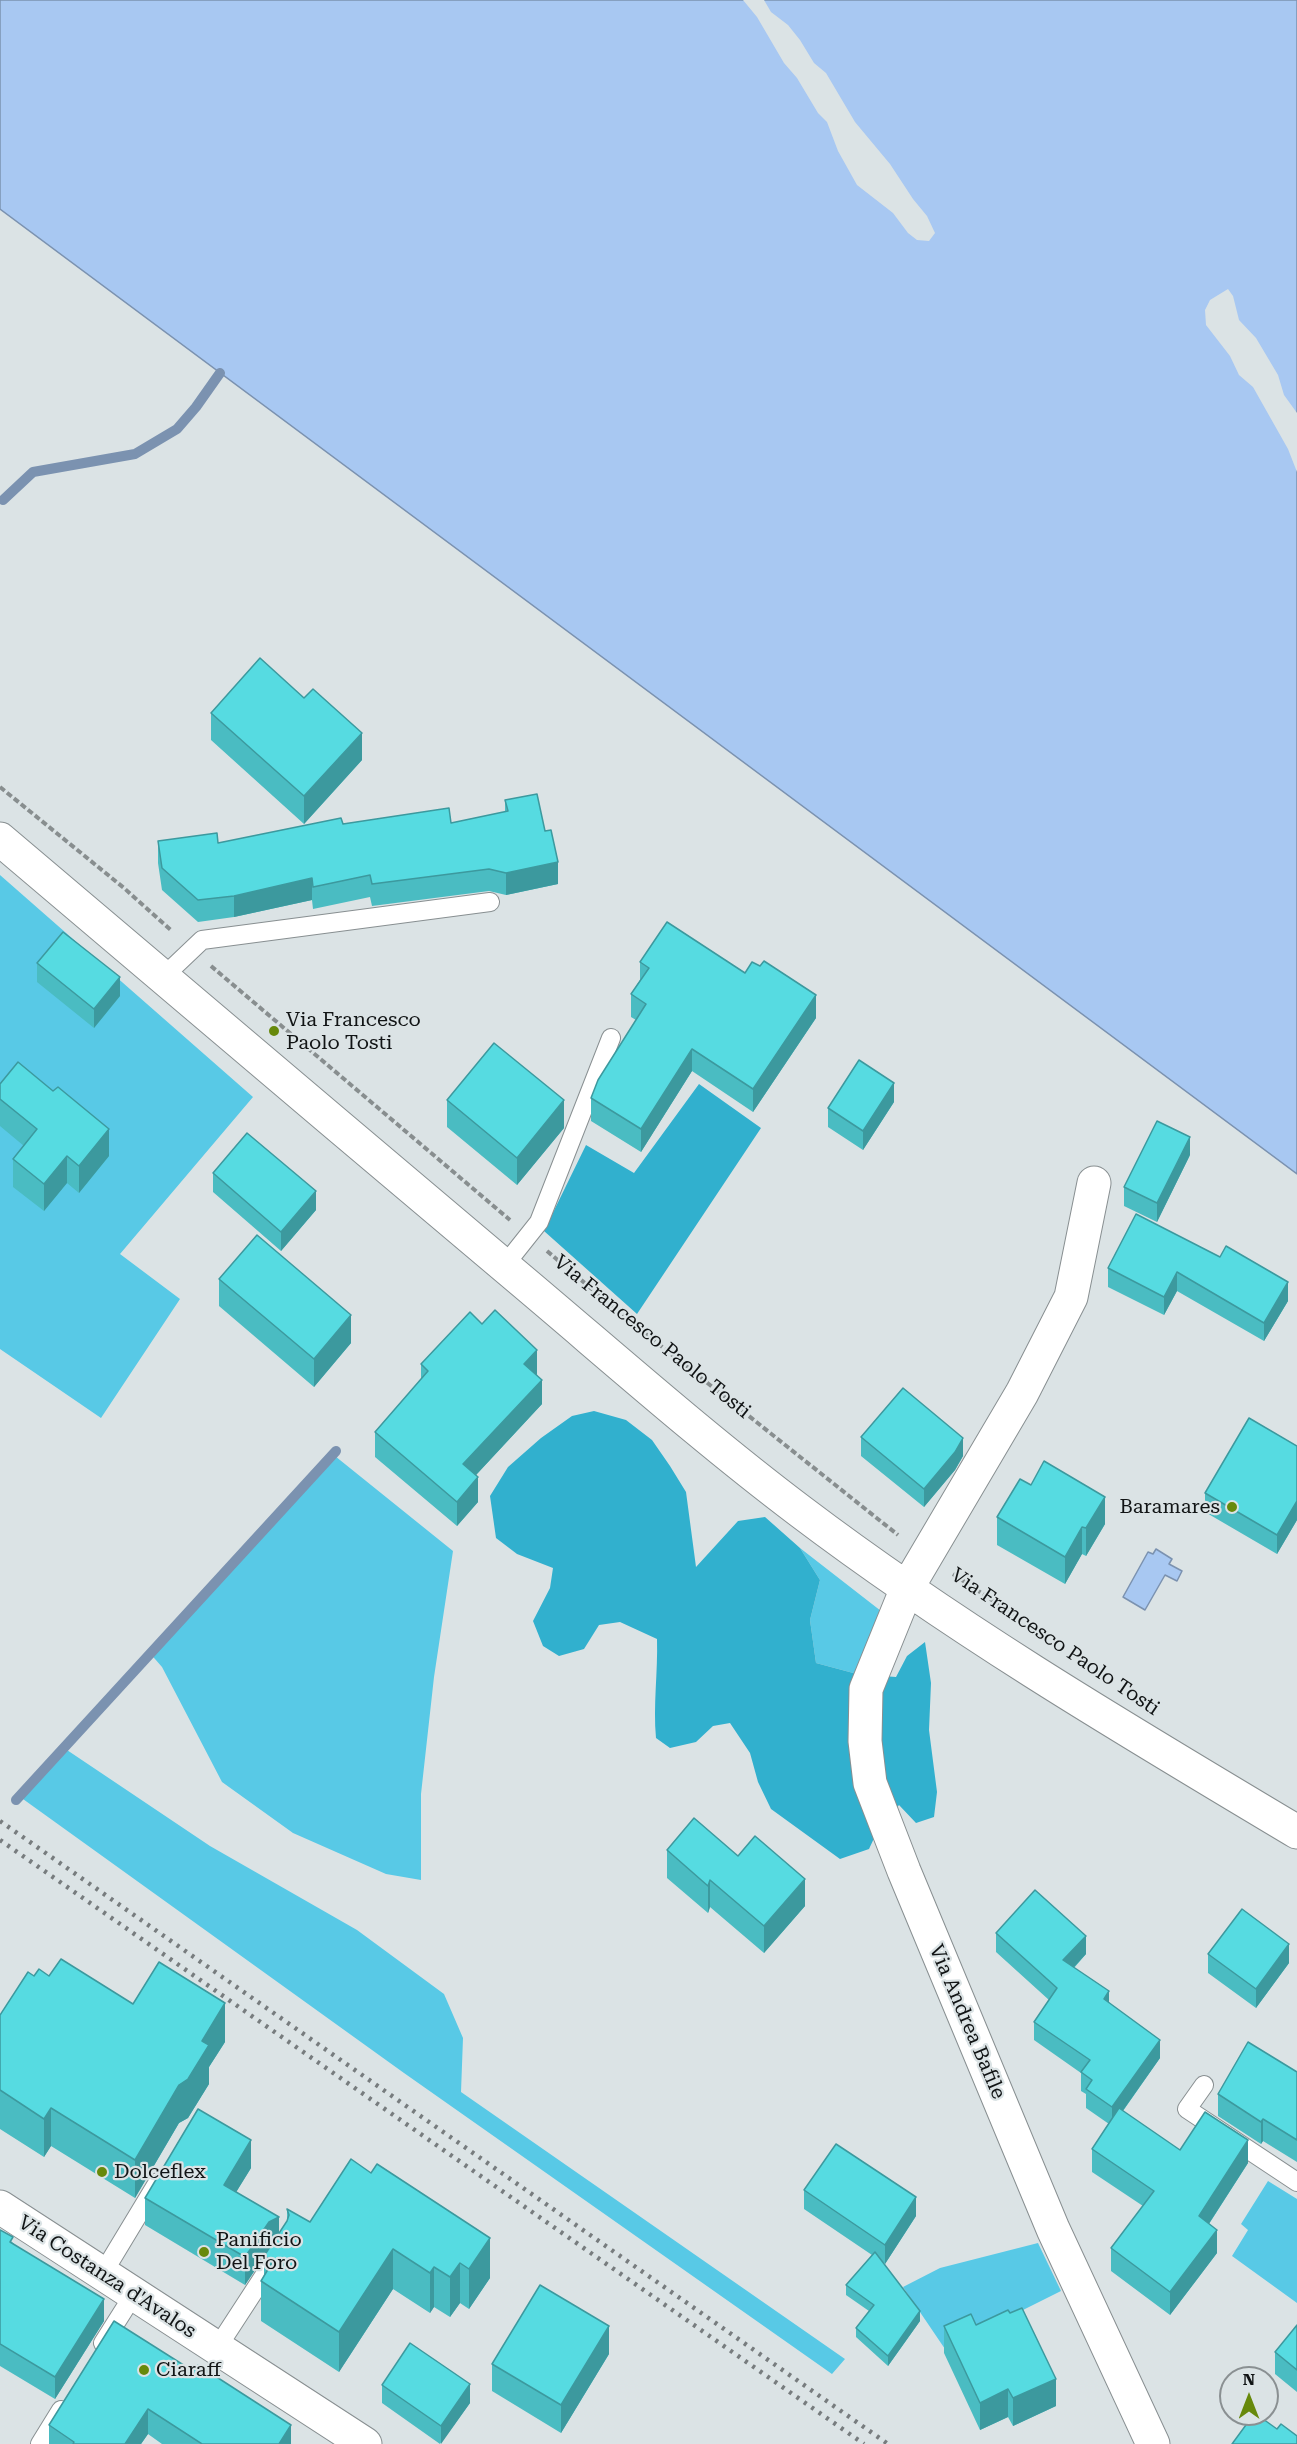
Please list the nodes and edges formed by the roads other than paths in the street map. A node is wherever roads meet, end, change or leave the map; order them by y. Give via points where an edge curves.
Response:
1 (0, 839) edge
2 (490, 902) dead end
3 (162, 978) junction
4 (611, 1038) dead end
5 (1094, 1183) dead end
6 (504, 1266) junction
7 (908, 1588) junction
8 (1297, 1833) edge
9 (1204, 2085) dead end
10 (165, 2170) edge
11 (1297, 2182) edge
12 (0, 2207) edge
13 (278, 2255) edge
14 (102, 2273) junction
15 (134, 2294) junction
16 (217, 2348) junction
17 (96, 2354) edge
18 (71, 2394) edge
19 (40, 2444) edge
20 (365, 2444) edge
21 (1153, 2444) edge

1 - 3 street, Via Francesco Paolo Tosti
2 - 3 lane via 202,940
3 - 6 street, Via Francesco Paolo Tosti
4 - 6 lane via 539,1222
5 - 7 street via 1071,1297 1022,1394
6 - 7 street, Via Francesco Paolo Tosti via 789,1503
7 - 8 street, Via Francesco Paolo Tosti
7 - 21 street, Via Andrea Bafile via 866,1689 865,1741 870,1783 1053,2229
9 - 11 lane via 1187,2109
10 - 14 lane
12 - 14 street, Via Costanza d'Avalos
13 - 16 lane
14 - 15 street, Via Costanza d'Avalos
15 - 16 street, Via Costanza d'Avalos
15 - 17 lane
16 - 20 street, Via Costanza d'Avalos
18 - 19 lane

